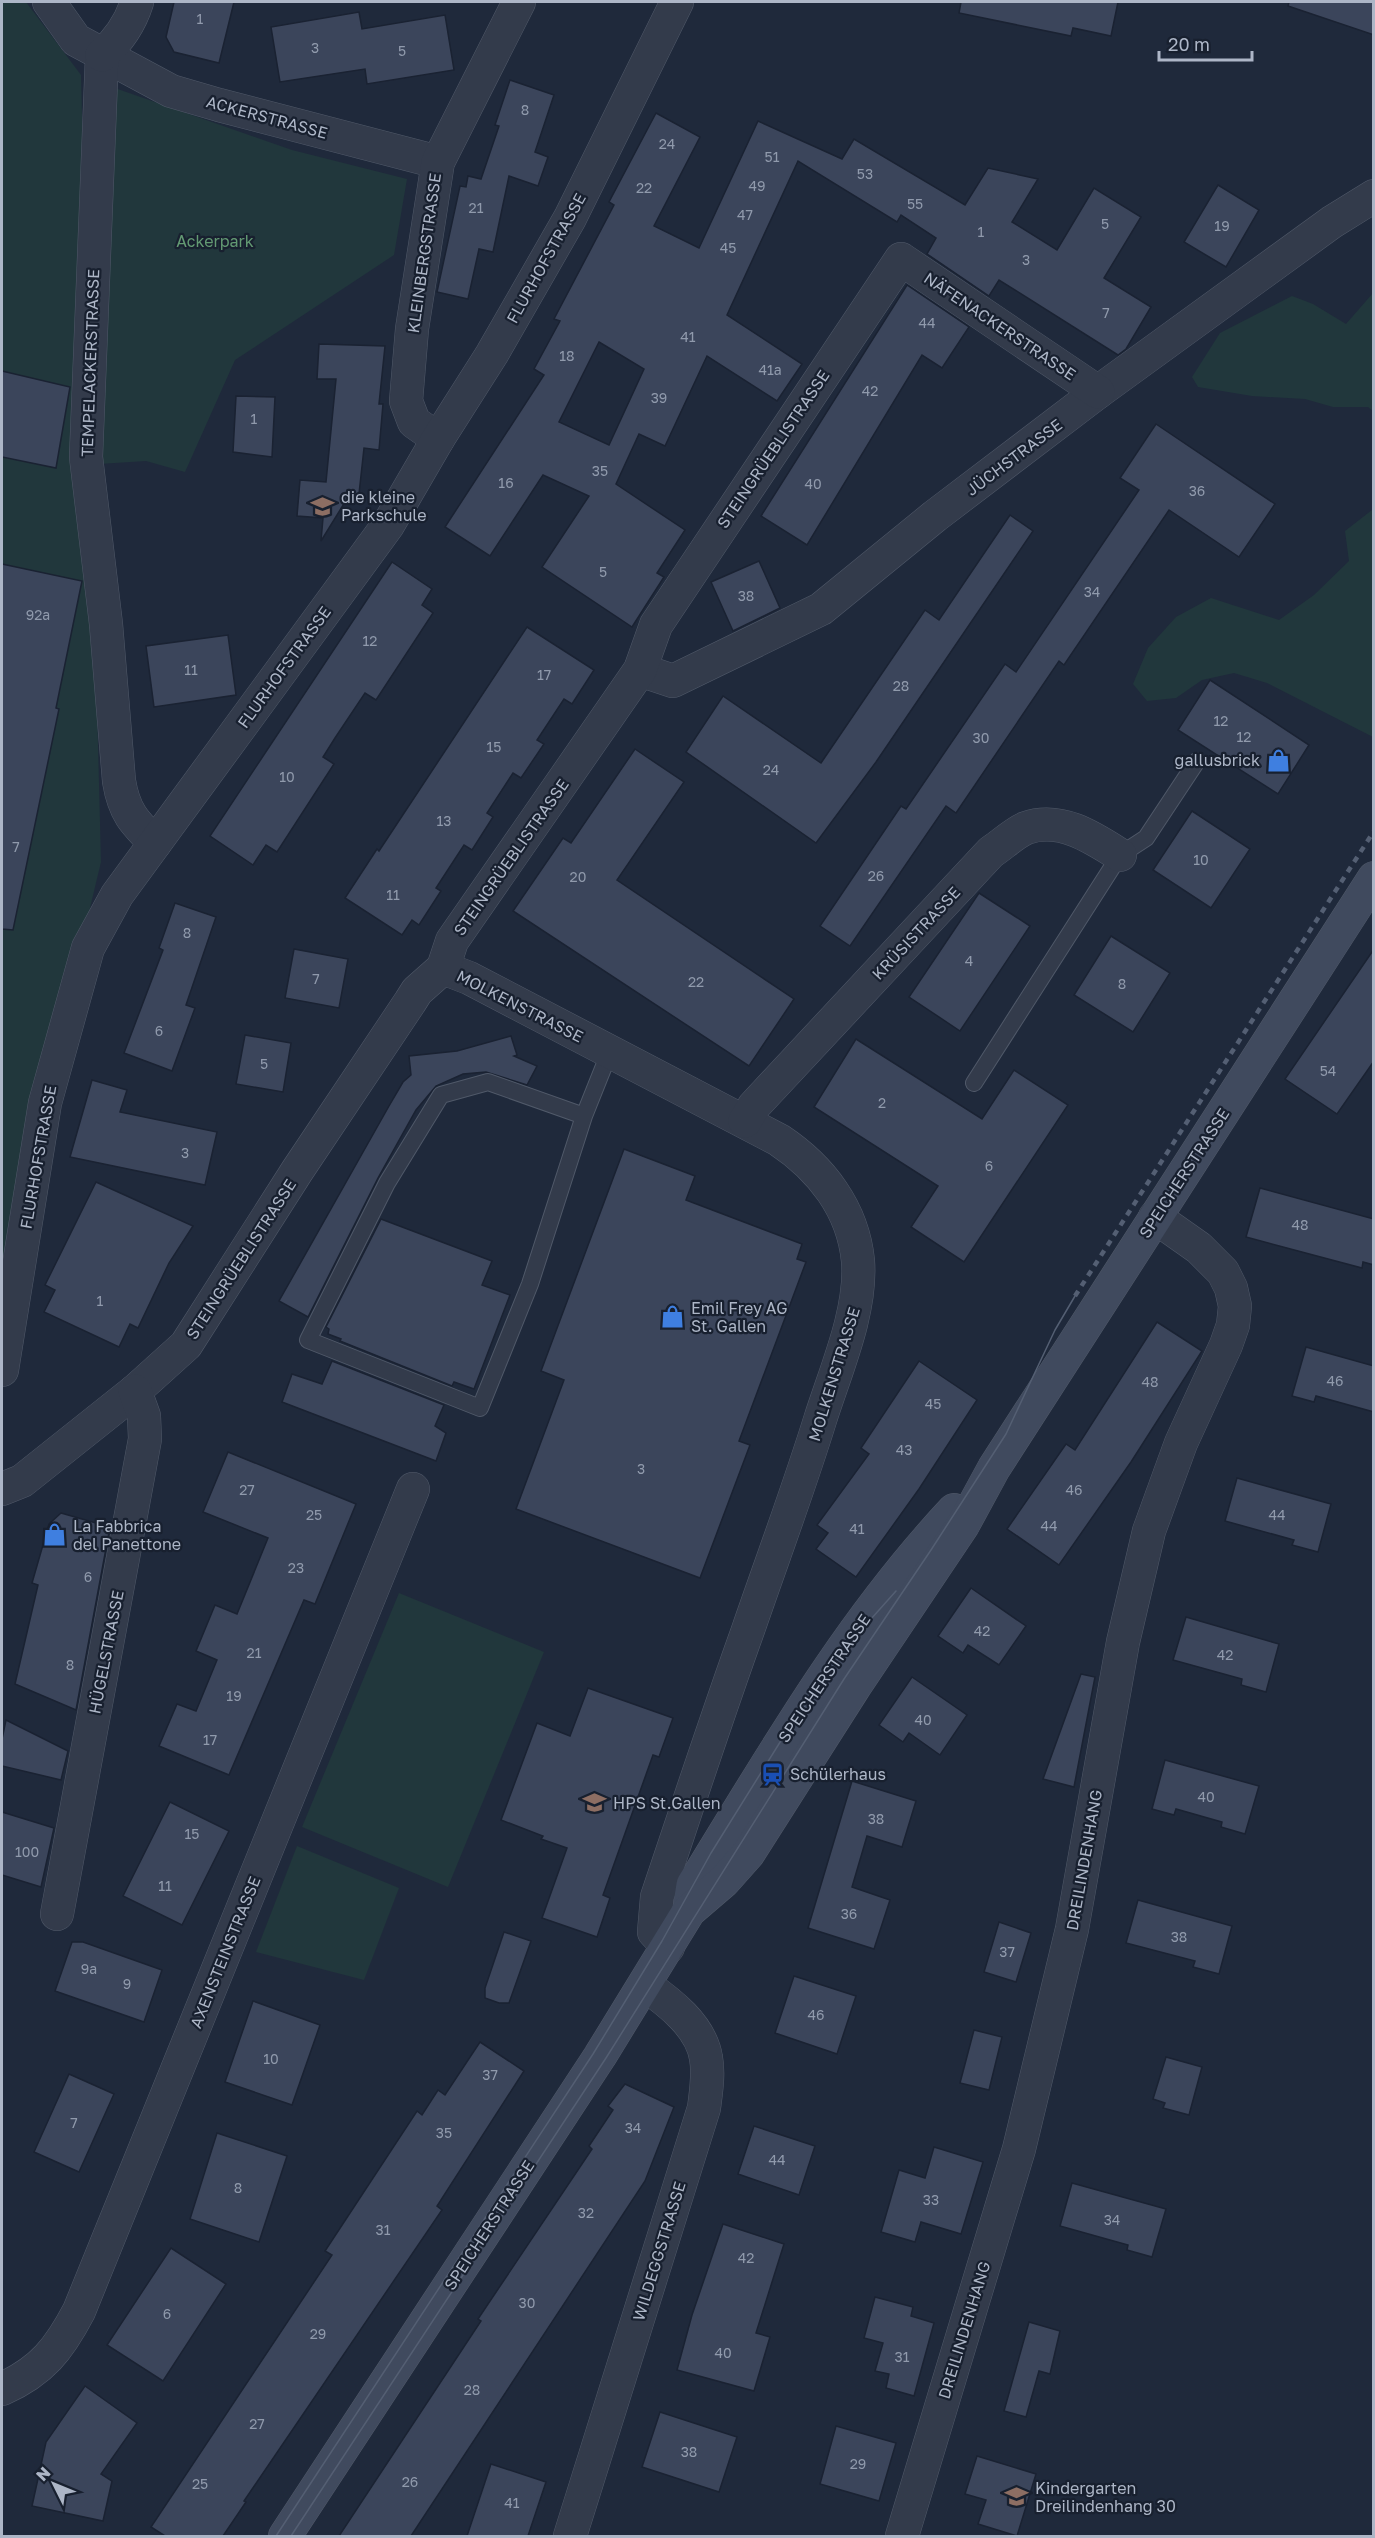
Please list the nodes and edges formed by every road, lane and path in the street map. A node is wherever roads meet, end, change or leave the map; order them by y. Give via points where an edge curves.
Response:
1 (49, 2) edge
2 (137, 2) edge
3 (519, 2) edge
4 (676, 2) edge
5 (102, 55) junction
6 (438, 162) junction
7 (1374, 196) edge
8 (901, 259) joint
9 (1098, 392) junction
10 (438, 439) junction
11 (640, 670) junction
12 (1197, 761) dead end
13 (155, 843) junction
14 (1120, 855) junction
15 (1374, 878) edge
16 (443, 968) junction
17 (610, 1051) junction
18 (974, 1083) dead end
19 (584, 1116) junction
20 (745, 1121) junction
21 (1155, 1217) junction
22 (2, 1370) edge
23 (135, 1391) junction
24 (2, 1489) edge
25 (413, 1489) dead end
26 (57, 1914) dead end
27 (668, 1947) junction
28 (645, 1985) junction
29 (2, 2389) edge
30 (285, 2536) edge
31 (570, 2536) edge
32 (902, 2536) edge

1 - 5 street via 76,40
2 - 5 street via 118,41
3 - 6 street, KLEINBERGSTRASSE
4 - 10 street, FLURHOFSTRASSE via 570,218
5 - 6 street, ACKERSTRASSE via 171,91
5 - 13 street, TEMPELACKERSTRASSE via 86,457 106,624 119,782 128,813
6 - 10 street, KLEINBERGSTRASSE via 412,329 406,401 414,422
7 - 9 street, JÜCHSTRASSE via 1332,222
8 - 9 street, NÄFENACKERSTRASSE
8 - 11 street, STEINGRÜEBLISTRASSE via 656,625
9 - 11 street, JÜCHSTRASSE via 821,609 673,681
10 - 13 street, FLURHOFSTRASSE via 388,525
11 - 16 street, STEINGRÜEBLISTRASSE via 452,941
12 - 14 lane via 1146,838
13 - 22 street, FLURHOFSTRASSE via 117,895 88,948 45,1103
14 - 18 lane
14 - 20 street, KRÜSISTRASSE via 1092,837 1056,824 1025,829 991,852 754,1106
15 - 21 main road, SPEICHERSTRASSE
16 - 17 street, MOLKENSTRASSE
16 - 23 street, STEINGRÜEBLISTRASSE via 414,996 186,1344
17 - 19 lane
17 - 20 street, MOLKENSTRASSE
19 - 19 lane via 530,1284 480,1408 308,1340 387,1183 441,1095 488,1082
20 - 27 street, MOLKENSTRASSE via 800,1154 822,1176 840,1203 858,1261 856,1302 803,1474 657,1897 654,1932
21 - 27 main road, SPEICHERSTRASSE via 994,1468 918,1548 829,1668 711,1853 693,1885 689,1911
21 - 32 street, DREILINDENHANG via 1199,1248 1222,1272 1235,1306 1233,1325 1176,1454 1149,1532 1123,1642 1072,1929 1019,2149
23 - 24 street, STEINGRÜEBLISTRASSE via 22,1481
23 - 26 street, HÜGELSTRASSE via 144,1416 145,1439
25 - 29 street, AXENSTEINSTRASSE via 79,2311 64,2340 47,2360
27 - 28 main road, SPEICHERSTRASSE
28 - 30 main road, SPEICHERSTRASSE
28 - 31 street, WILDEGGSTRASSE via 684,2017 700,2039 706,2057 704,2108

